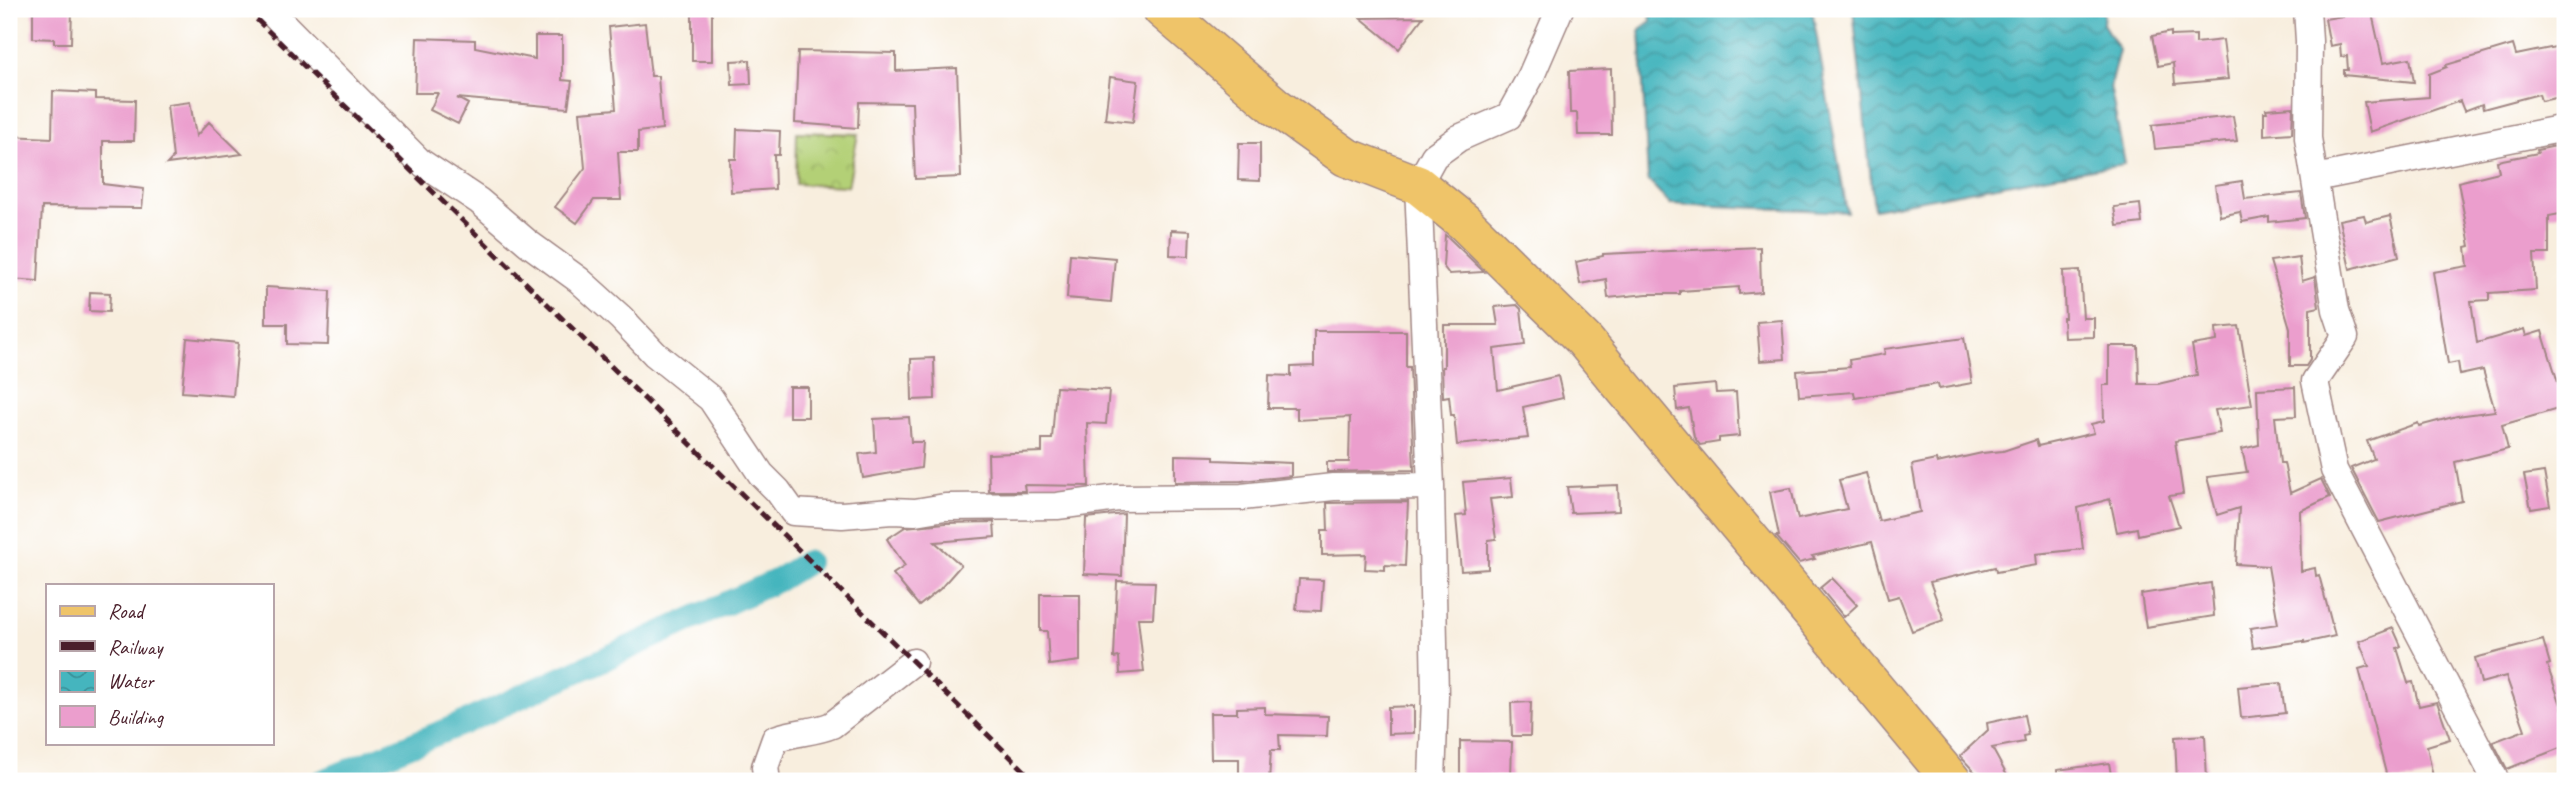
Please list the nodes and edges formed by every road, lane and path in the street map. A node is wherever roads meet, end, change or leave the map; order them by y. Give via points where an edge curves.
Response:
1 (268, 9) edge
2 (1163, 9) edge
3 (1560, 9) edge
4 (2307, 9) edge
5 (2565, 128) edge
6 (2315, 178) junction
7 (1418, 185) junction
8 (1431, 486) junction
9 (913, 662) dead end
10 (767, 781) edge
11 (1432, 781) edge
12 (1952, 781) edge
13 (2496, 781) edge

1 - 8 street via 419,161 479,201 579,280 655,354 711,399 761,474 793,512 842,515 945,507 1057,506 1118,498 1242,497 1333,487
2 - 7 main road via 1276,107 1346,157
3 - 7 street via 1509,116 1460,138 1434,156
4 - 6 street via 2308,138
5 - 6 street
6 - 13 street via 2336,310 2345,337 2315,381 2334,470
7 - 8 street
7 - 12 main road via 1464,222 1584,340
8 - 11 street
9 - 10 street via 832,725 775,739 765,766

